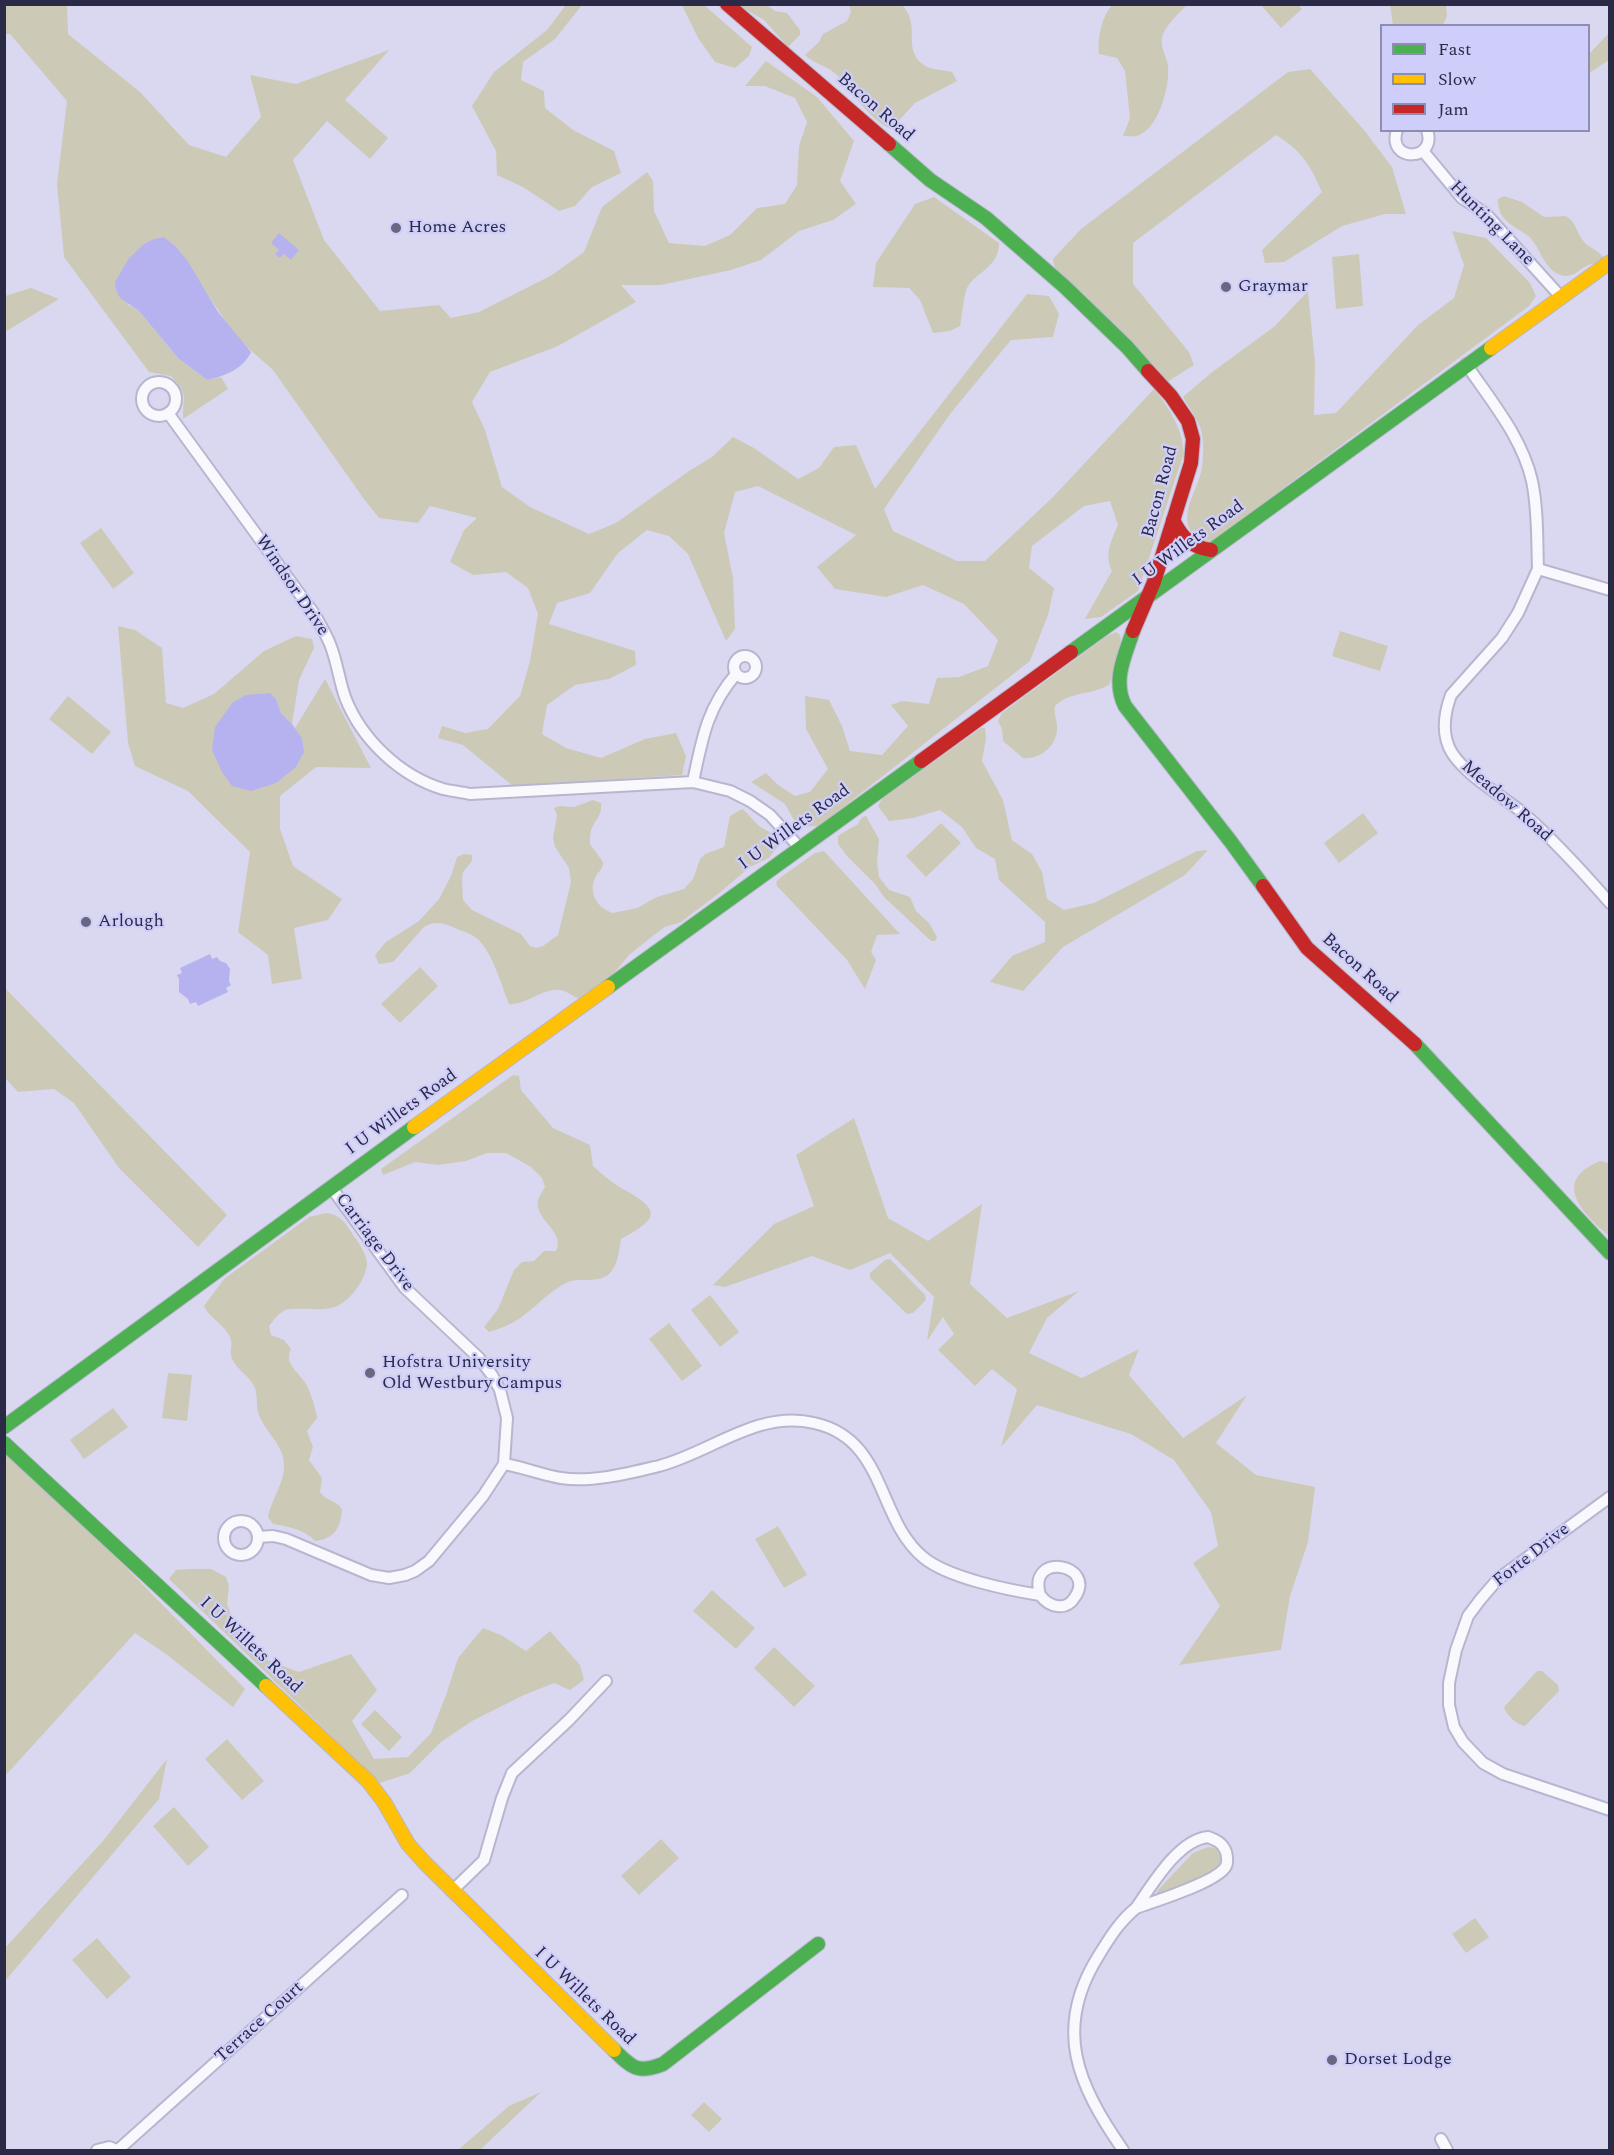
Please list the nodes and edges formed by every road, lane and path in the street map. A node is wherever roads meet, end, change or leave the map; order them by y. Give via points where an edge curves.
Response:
1 (727, 4) edge
2 (1397, 132) edge
3 (1427, 132) edge
4 (1423, 151) junction
5 (1610, 262) edge
6 (1560, 296) junction
7 (1466, 364) junction
8 (168, 413) dead end
9 (1173, 520) junction
10 (1211, 550) junction
11 (1538, 569) junction
12 (1610, 590) edge
13 (1146, 598) junction
14 (736, 674) dead end
15 (693, 782) junction
16 (799, 847) junction
17 (1610, 903) edge
18 (331, 1187) junction
19 (1610, 1253) edge
20 (4, 1427) edge
21 (4, 1443) edge
22 (504, 1464) junction
23 (1610, 1497) edge
24 (258, 1537) dead end
25 (1040, 1595) dead end
26 (606, 1681) dead end
27 (1610, 1810) edge
28 (452, 1892) junction
29 (402, 1895) dead end
30 (1136, 1908) junction
31 (818, 1944) dead end
32 (1442, 2139) dead end
33 (97, 2151) edge
34 (118, 2151) edge
35 (1124, 2151) edge
36 (1447, 2151) edge

1 - 9 street, Bacon Road via 930,180 1020,247 1107,326 1171,396 1188,421 1193,439 1191,463
2 - 4 street via 1395,142 1401,151 1412,155
3 - 4 street via 1428,143
4 - 6 street, Hunting Lane via 1462,198 1486,214
5 - 6 street, I U Willets Road
6 - 7 street, I U Willets Road
7 - 10 street, I U Willets Road
7 - 11 street, Meadow Road via 1512,431 1526,459 1535,500
8 - 15 street, Windsor Drive via 315,615 330,645 353,714 375,745 396,765 430,784 470,794
9 - 10 street via 1186,542
9 - 13 street, Bacon Road
10 - 13 street, I U Willets Road
11 - 12 street
11 - 17 street, Meadow Road via 1502,639 1451,695 1445,716 1446,741 1465,767 1524,814
13 - 16 street, I U Willets Road
13 - 19 street, Bacon Road via 1118,683 1125,706 1307,948 1428,1057
14 - 15 street via 719,695 707,720
15 - 16 street, Windsor Drive via 730,791 750,801 770,815
16 - 18 street, I U Willets Road
18 - 20 street, I U Willets Road
18 - 22 street, Carriage Drive via 405,1288 492,1375 507,1418
21 - 28 street, I U Willets Road via 373,1787 408,1844
22 - 24 street, Carriage Drive via 429,1561 405,1575 371,1575 286,1539
22 - 25 street via 559,1478 590,1479 676,1460 765,1423 815,1423 841,1435 862,1453 879,1479 903,1534 923,1557 955,1574
23 - 27 street, Forte Drive via 1498,1579 1468,1616 1449,1683 1454,1727 1483,1763 1503,1774
26 - 28 street via 512,1773 484,1860
28 - 31 street, I U Willets Road via 625,2061 642,2070 673,2057
29 - 34 street, Terrace Court
30 - 30 street via 1211,1879 1226,1865 1223,1846 1208,1837 1190,1844 1162,1871
30 - 35 street via 1125,1917 1091,1968 1078,2001 1073,2034 1076,2059 1088,2093
32 - 36 street
33 - 34 street, Terrace Court via 109,2147

